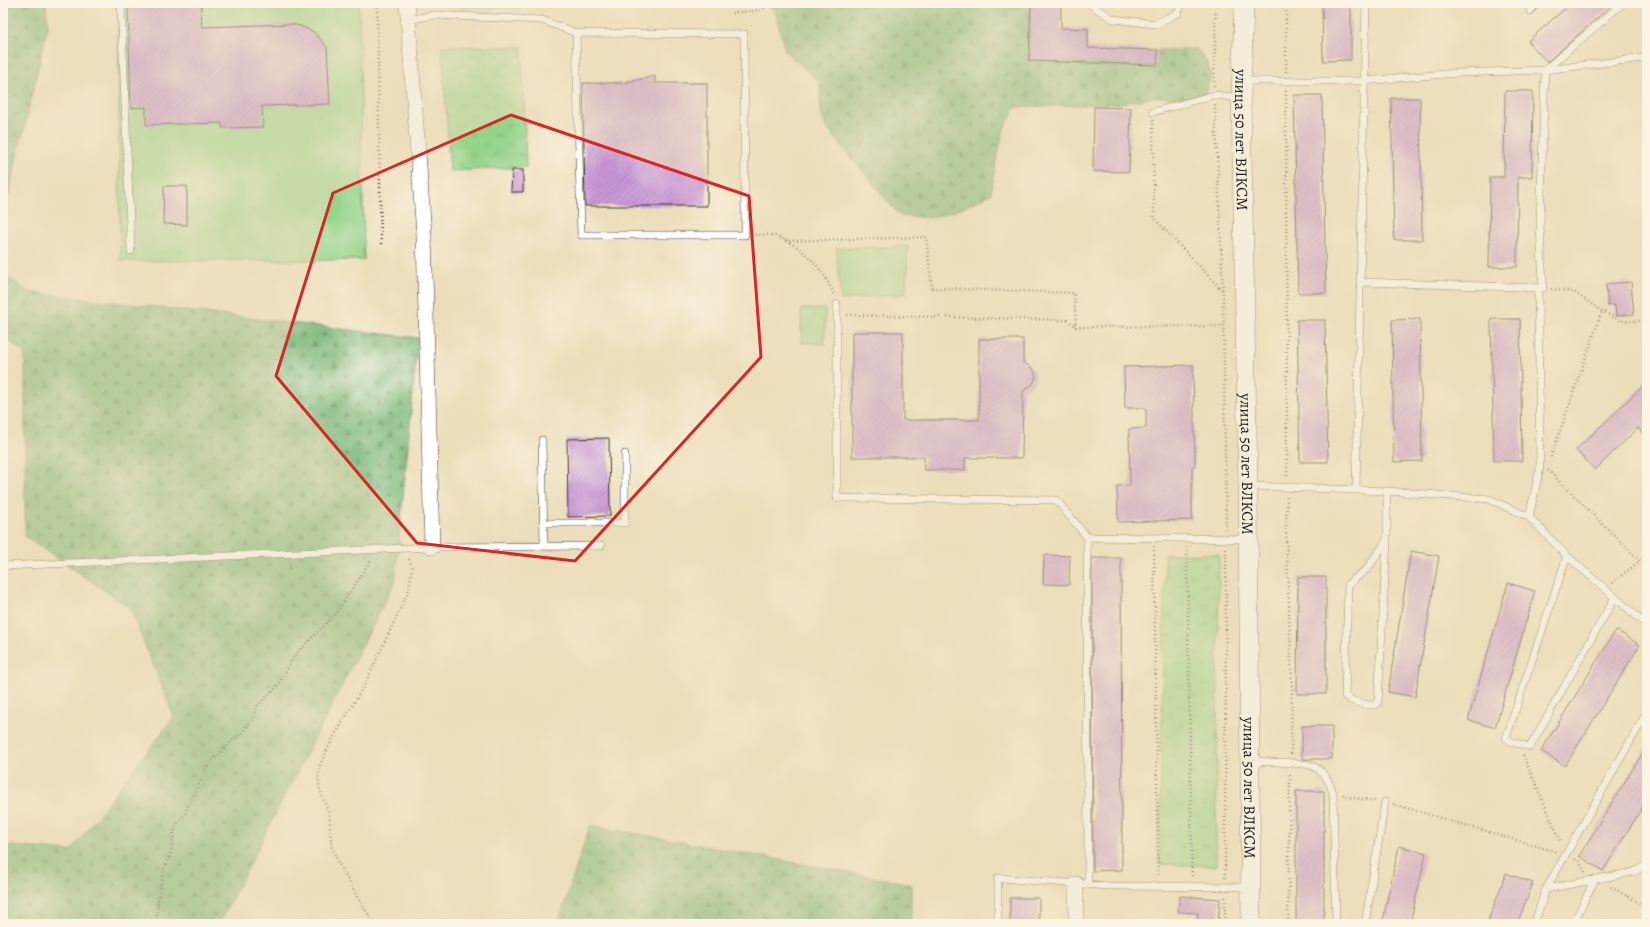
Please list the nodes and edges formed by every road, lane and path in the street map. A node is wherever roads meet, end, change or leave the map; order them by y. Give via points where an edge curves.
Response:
1 (121, 3) edge
2 (377, 3) edge
3 (407, 3) edge
4 (525, 3) edge
5 (769, 3) edge
6 (1088, 3) edge
7 (1182, 3) edge
8 (1216, 3) edge
9 (1244, 3) edge
10 (1286, 3) edge
11 (1366, 3) edge
12 (1537, 3) edge
13 (1623, 3) edge
14 (538, 8) dead end
15 (1530, 11) dead end
16 (732, 13) dead end
17 (408, 20) junction
18 (576, 33) junction
19 (1646, 56) edge
20 (1546, 70) junction
21 (1286, 74) dead end
22 (1363, 81) junction
23 (1242, 89) junction
24 (1286, 90) dead end
25 (1214, 95) junction
26 (1153, 112) joint
27 (745, 235) junction
28 (785, 241) junction
29 (381, 247) dead end
30 (130, 251) dead end
31 (1361, 282) junction
32 (1540, 288) junction
33 (1223, 291) junction
34 (837, 304) joint
35 (1602, 311) junction
36 (837, 315) junction
37 (1647, 321) edge
38 (1223, 326) junction
39 (1076, 327) junction
40 (542, 440) dead end
41 (625, 454) dead end
42 (1549, 461) dead end
43 (1544, 476) dead end
44 (1248, 486) junction
45 (1287, 487) junction
46 (1356, 490) junction
47 (1387, 491) junction
48 (1530, 517) junction
49 (544, 523) junction
50 (1086, 537) junction
51 (1154, 538) junction
52 (1187, 538) junction
53 (1226, 539) junction
54 (1248, 539) junction
55 (1387, 540) junction
56 (544, 546) junction
57 (601, 546) dead end
58 (432, 547) junction
59 (401, 548) junction
60 (377, 549) junction
61 (1567, 556) junction
62 (1647, 558) edge
63 (1640, 561) junction
64 (3, 566) edge
65 (1605, 588) junction
66 (1615, 597) junction
67 (1647, 625) edge
68 (1647, 712) edge
69 (1518, 744) junction
70 (1290, 759) dead end
71 (1250, 762) junction
72 (1290, 767) dead end
73 (1330, 784) junction
74 (1386, 802) junction
75 (1566, 854) junction
76 (1647, 865) edge
77 (1593, 883) junction
78 (1082, 884) junction
79 (1158, 886) junction
80 (1192, 886) junction
81 (1225, 886) junction
82 (1252, 887) junction
83 (1546, 889) junction
84 (1647, 908) edge
85 (156, 924) edge
86 (375, 924) edge
87 (998, 924) edge
88 (1076, 924) edge
89 (1225, 924) edge
90 (1251, 924) edge
91 (1288, 924) edge
92 (1336, 924) edge
93 (1365, 924) edge
94 (1534, 924) edge
95 (1573, 924) edge

1 - 30 lane
2 - 29 path
3 - 17 street
4 - 14 path via 526,7
5 - 16 path via 762,10
6 - 7 lane via 1113,19 1155,24 1178,13
8 - 25 path
9 - 23 street, улица 50 лет ВЛКСМ
10 - 21 path
11 - 22 lane
12 - 15 lane
13 - 20 lane
17 - 18 lane via 434,15 542,20
17 - 58 street via 424,235
18 - 27 lane via 581,235
18 - 27 lane via 744,34
19 - 20 lane
20 - 22 lane via 1458,73
20 - 32 lane
22 - 23 lane
22 - 31 lane
23 - 25 lane
23 - 44 street, улица 50 лет ВЛКСМ
24 - 45 path
25 - 26 lane
25 - 33 path
26 - 33 path via 1154,218
27 - 28 path via 770,235
28 - 34 path via 810,258 820,269
28 - 39 path via 926,237 932,288 1074,293
31 - 32 lane
31 - 46 lane
32 - 35 path via 1574,292
32 - 48 lane via 1540,468
33 - 38 path
34 - 36 lane
35 - 37 path via 1620,321
35 - 42 path
36 - 39 path via 1067,320
36 - 50 lane via 837,498 1056,500
38 - 39 path
38 - 53 path
40 - 49 lane
41 - 49 lane via 625,523
43 - 63 path via 1547,469
44 - 45 lane
44 - 54 street, улица 50 лет ВЛКСМ
45 - 46 lane
45 - 70 path via 1286,530 1292,689
46 - 47 lane
47 - 48 lane via 1489,500
47 - 55 lane
48 - 61 lane
49 - 56 lane
50 - 51 lane
50 - 78 lane
51 - 52 lane
51 - 79 path
52 - 53 lane
52 - 80 path
53 - 54 lane
53 - 81 path
54 - 71 street, улица 50 лет ВЛКСМ
55 - 55 lane via 1367,569 1348,584 1345,696 1370,705 1378,703
56 - 57 lane
56 - 58 lane
58 - 59 lane
59 - 60 lane
59 - 86 path via 409,558 412,568 409,590 364,686 332,740 318,775 320,790 330,817 332,847 359,900
60 - 64 lane
60 - 85 path via 368,567 336,613 294,656 281,681 257,706 252,720 242,734 209,764 175,827 169,862 164,869
61 - 65 lane
61 - 69 lane via 1506,738
62 - 63 path
63 - 65 path
65 - 66 lane
66 - 67 lane
66 - 69 lane via 1530,747
68 - 75 lane
69 - 75 path
71 - 73 lane via 1312,765 1321,771
71 - 82 street, улица 50 лет ВЛКСМ
72 - 91 path
73 - 74 path via 1347,797
73 - 92 lane via 1333,793
74 - 75 path
74 - 93 lane
75 - 77 path via 1579,861
75 - 83 lane
76 - 77 lane via 1633,872
77 - 83 lane
77 - 84 path via 1612,887
77 - 95 lane
78 - 79 lane
78 - 87 lane via 998,878
78 - 88 street
79 - 80 lane
80 - 81 lane
81 - 82 lane
81 - 89 path
82 - 90 street, улица 50 лет ВЛКСМ
83 - 94 lane

